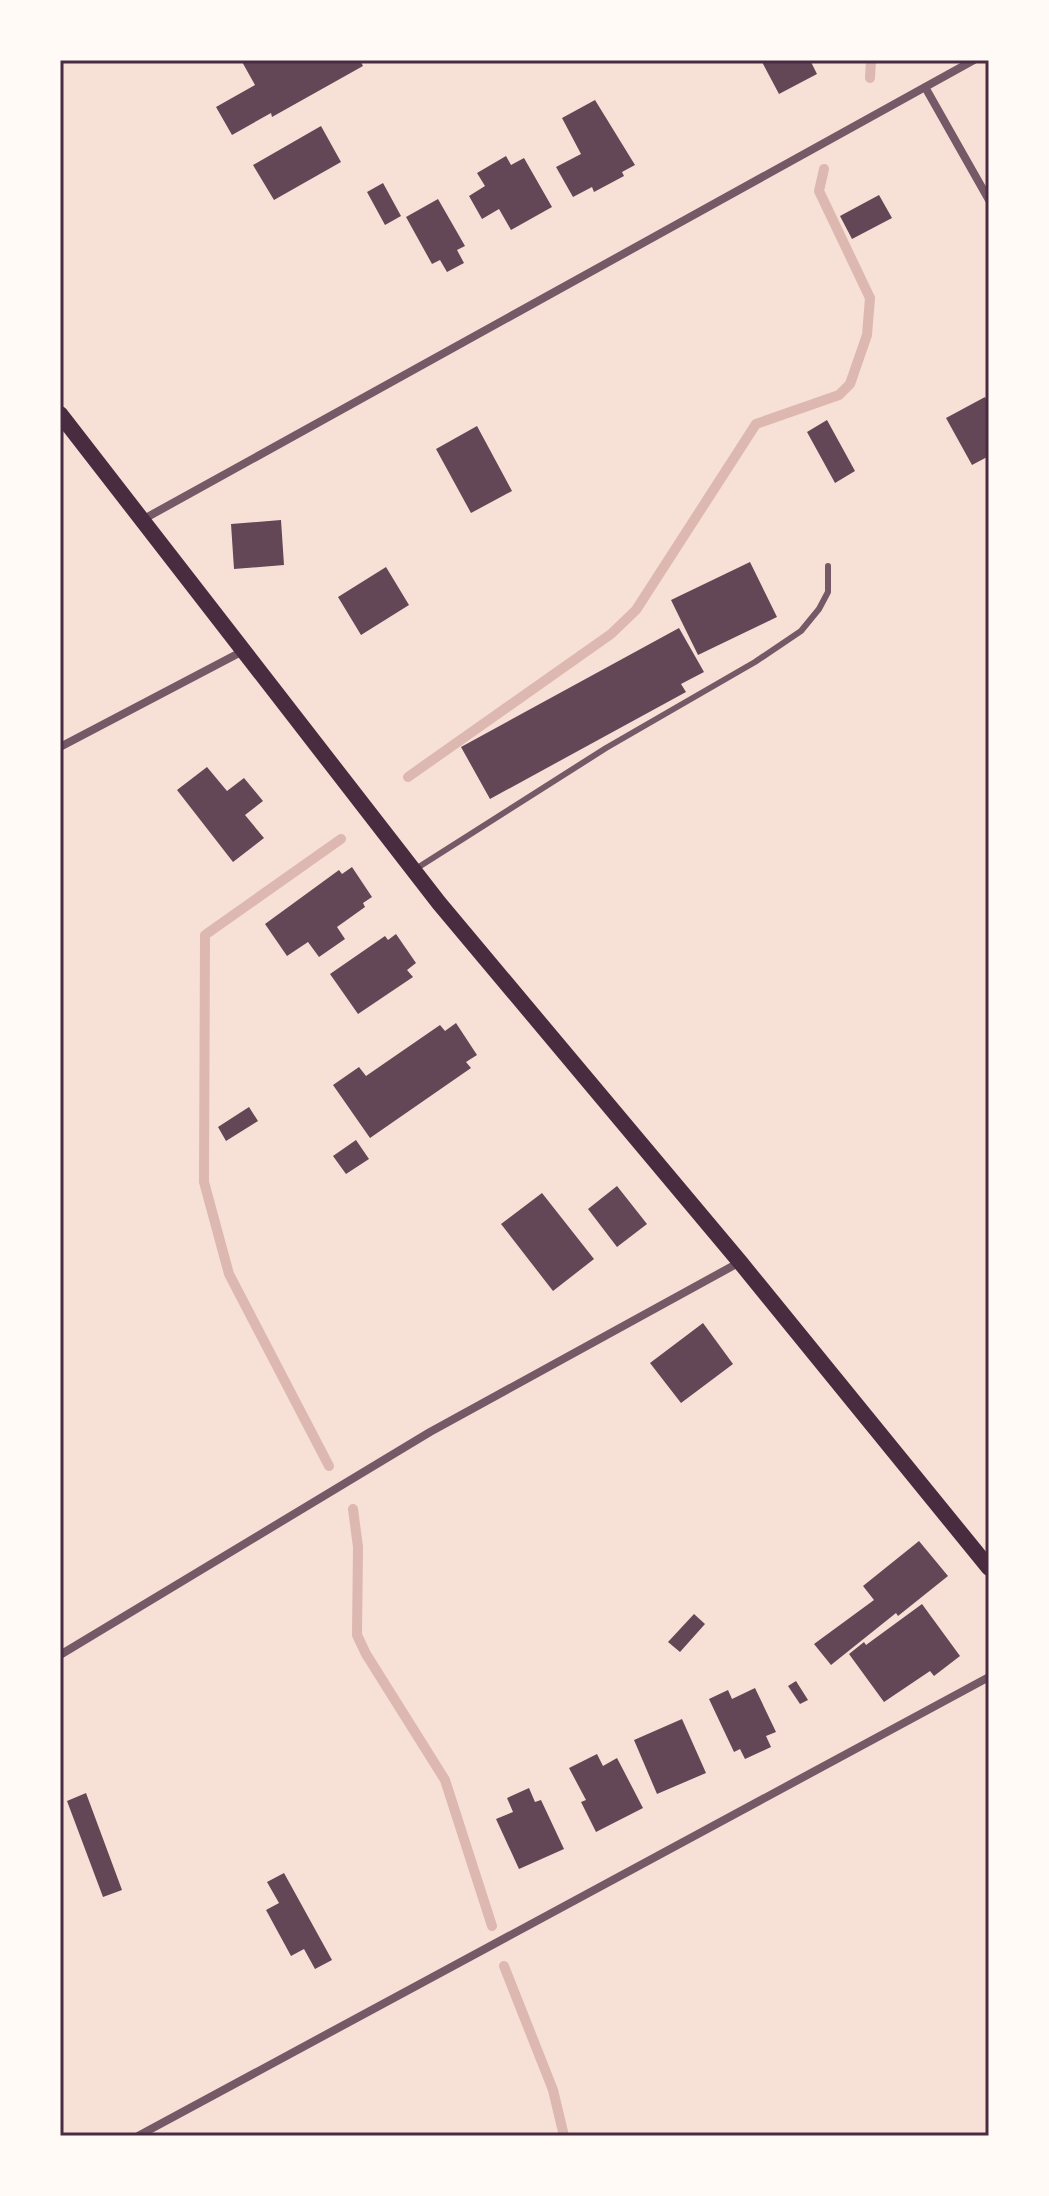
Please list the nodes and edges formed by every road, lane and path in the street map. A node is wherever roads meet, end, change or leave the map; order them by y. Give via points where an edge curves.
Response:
1 (974, 60) edge
2 (925, 87) junction
3 (989, 200) edge
4 (60, 414) edge
5 (141, 520) junction
6 (828, 566) dead end
7 (243, 651) junction
8 (60, 747) edge
9 (414, 870) junction
10 (740, 1262) junction
11 (989, 1568) edge
12 (60, 1655) edge
13 (989, 1677) edge
14 (138, 2136) edge

1 - 2 street
2 - 3 street
2 - 5 street
4 - 5 main road
5 - 7 main road
6 - 9 lane via 828,592 801,631
7 - 8 street
7 - 9 main road
9 - 10 main road
10 - 11 main road
10 - 12 street via 430,1432
13 - 14 street

